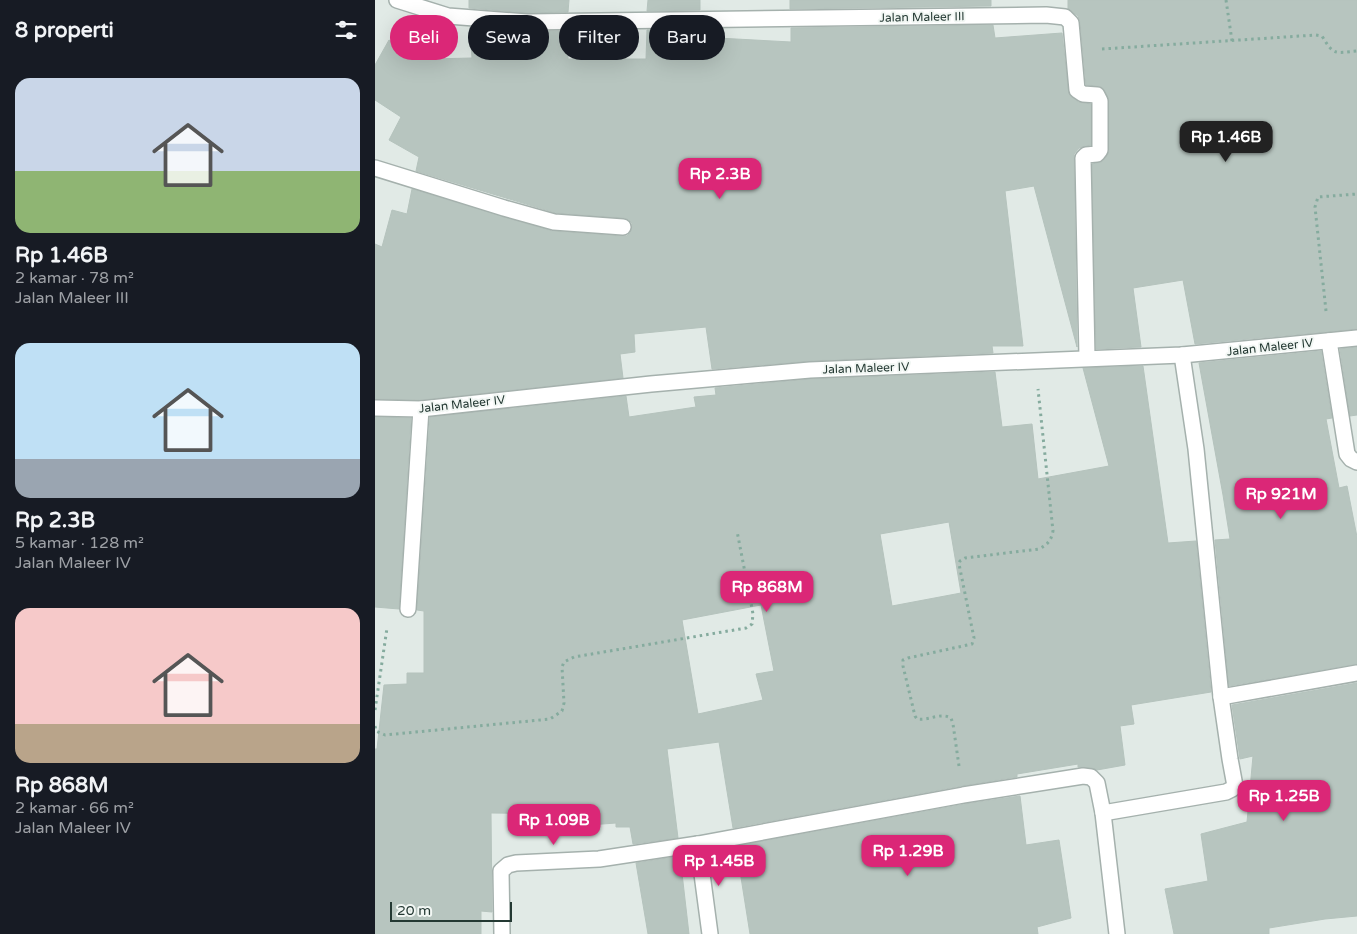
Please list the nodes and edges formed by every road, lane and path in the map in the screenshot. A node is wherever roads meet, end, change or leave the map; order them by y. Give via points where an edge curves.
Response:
1 (1226, 0) edge
2 (402, 1) edge
3 (1231, 41) junction
4 (1074, 51) junction
5 (1357, 51) edge
6 (375, 168) edge
7 (1357, 194) edge
8 (623, 227) dead end
9 (1357, 338) edge
10 (1329, 341) junction
11 (1183, 355) junction
12 (1087, 358) junction
13 (1035, 361) junction
14 (375, 408) edge
15 (421, 409) junction
16 (1357, 462) edge
17 (737, 532) dead end
18 (408, 609) joint
19 (1357, 673) edge
20 (1221, 697) junction
21 (375, 710) edge
22 (375, 726) edge
23 (963, 795) junction
24 (1103, 813) junction
25 (698, 844) junction
26 (502, 934) edge
27 (710, 934) edge
28 (1117, 934) edge

1 - 3 path
2 - 4 street, Jalan Maleer III via 448,16 527,22 1046,15 1065,17 1071,23
3 - 4 path
3 - 5 path via 1316,35 1322,36 1330,50 1336,53
4 - 12 street, Jalan Maleer III via 1077,90 1097,95 1100,101 1100,150 1083,158
6 - 8 street via 554,222
7 - 10 path via 1318,197 1315,207
9 - 10 street, Jalan Maleer IV
10 - 11 street, Jalan Maleer IV
10 - 16 street via 1347,454
11 - 12 street, Jalan Maleer IV
11 - 20 street via 1196,449
12 - 13 street, Jalan Maleer IV
13 - 15 street, Jalan Maleer IV via 810,370
13 - 23 path via 1053,531 1051,540 1039,549 960,561 974,638 972,644 903,660 917,719 946,715 951,718
14 - 15 street, Jalan Maleer IV
15 - 18 street
17 - 22 path via 753,614 752,624 745,628 574,657 564,662 562,667 565,702 562,711 550,720 385,735 376,731
18 - 21 path via 395,611 389,617
19 - 20 street
20 - 24 street via 1235,786 1232,790
23 - 24 street via 1091,777 1097,783
23 - 25 street
24 - 28 street
25 - 26 street via 599,859 508,865 501,871
25 - 27 street

